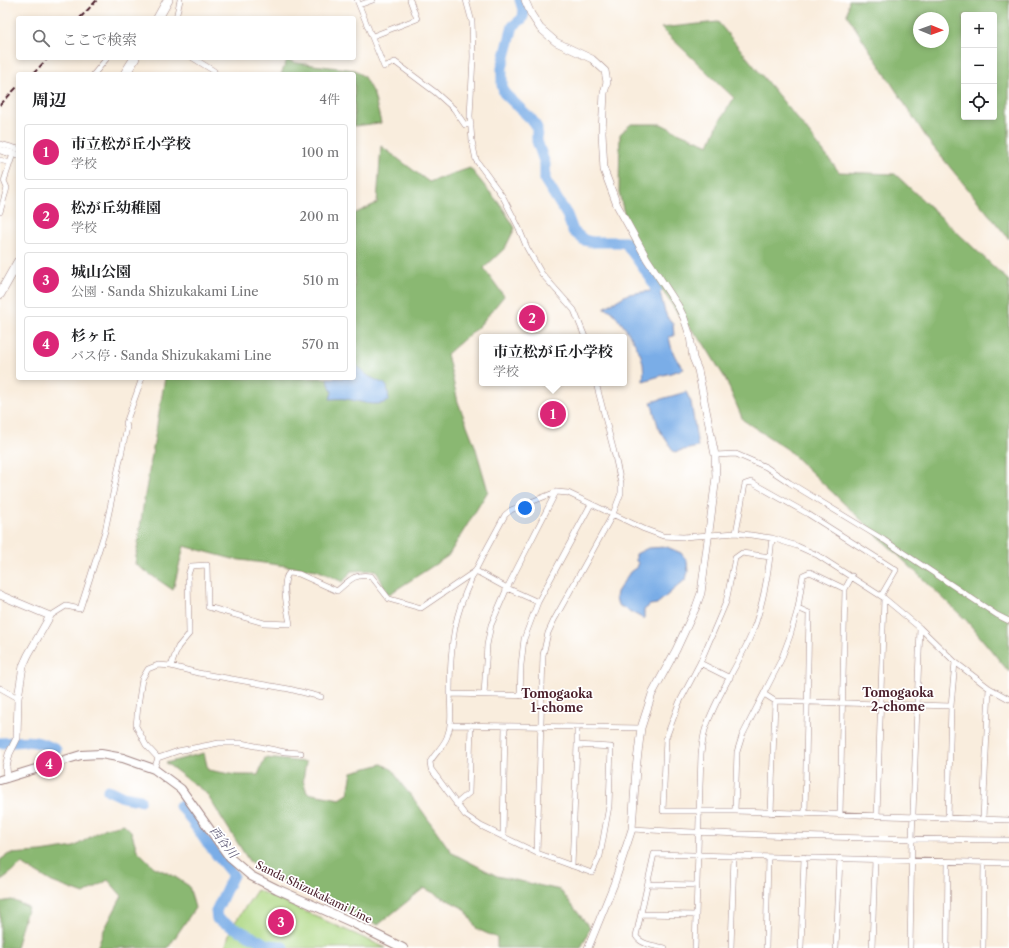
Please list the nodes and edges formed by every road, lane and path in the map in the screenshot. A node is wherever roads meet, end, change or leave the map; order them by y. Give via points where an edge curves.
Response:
1 (168, 0) edge
2 (180, 0) edge
3 (373, 0) edge
4 (410, 0) edge
5 (466, 0) edge
6 (525, 0) edge
7 (358, 2) edge
8 (159, 16) edge
9 (176, 16) edge
10 (373, 36) junction
11 (106, 60) edge
12 (134, 60) edge
13 (196, 60) edge
14 (96, 72) edge
15 (126, 72) edge
16 (214, 72) edge
17 (471, 124) junction
18 (0, 144) edge
19 (0, 150) edge
20 (16, 153) edge
21 (0, 160) edge
22 (10, 162) junction
23 (0, 212) edge
24 (16, 266) edge
25 (0, 294) edge
26 (584, 334) edge
27 (141, 380) edge
28 (597, 386) edge
29 (716, 455) junction
30 (556, 492) junction
31 (591, 504) junction
32 (613, 514) junction
33 (736, 533) junction
34 (707, 536) junction
35 (772, 538) junction
36 (770, 558) junction
37 (476, 571) junction
38 (852, 576) junction
39 (507, 588) junction
40 (846, 589) junction
41 (0, 595) edge
42 (883, 597) junction
43 (538, 602) junction
44 (798, 608) junction
45 (50, 616) junction
46 (1009, 621) edge
47 (920, 628) junction
48 (955, 662) junction
49 (700, 663) junction
50 (171, 666) junction
51 (730, 678) junction
52 (0, 688) edge
53 (989, 688) junction
54 (450, 694) junction
55 (764, 694) junction
56 (484, 695) junction
57 (520, 696) junction
58 (542, 696) junction
59 (321, 697) dead end
60 (18, 698) junction
61 (1009, 699) edge
62 (775, 701) junction
63 (808, 702) junction
64 (843, 703) junction
65 (881, 704) junction
66 (916, 704) junction
67 (951, 706) junction
68 (451, 724) junction
69 (471, 725) junction
70 (506, 726) junction
71 (540, 727) junction
72 (577, 728) junction
73 (641, 728) junction
74 (576, 745) junction
75 (301, 753) dead end
76 (158, 758) junction
77 (154, 769) junction
78 (4, 779) edge
79 (456, 804) junction
80 (735, 811) junction
81 (699, 812) junction
82 (771, 812) junction
83 (805, 813) junction
84 (840, 815) junction
85 (877, 816) junction
86 (913, 817) junction
87 (948, 818) junction
88 (983, 819) junction
89 (1009, 820) edge
90 (632, 829) junction
91 (699, 833) junction
92 (503, 836) junction
93 (912, 839) junction
94 (1009, 840) edge
95 (536, 853) junction
96 (698, 855) junction
97 (734, 856) junction
98 (768, 857) junction
99 (804, 857) junction
100 (840, 858) junction
101 (875, 859) junction
102 (912, 861) junction
103 (948, 862) junction
104 (984, 863) junction
105 (1009, 863) edge
106 (572, 866) junction
107 (648, 884) junction
108 (698, 885) junction
109 (641, 914) junction
110 (696, 915) junction
111 (403, 948) edge
112 (588, 948) edge
113 (665, 948) edge
114 (695, 948) edge
115 (731, 948) edge
116 (766, 948) edge
117 (801, 948) edge
118 (836, 948) edge
119 (872, 948) edge
120 (910, 948) edge
121 (947, 948) edge
122 (983, 948) edge

1 - 8 highway
2 - 9 street
3 - 7 street
4 - 10 street via 417,18
5 - 17 street via 472,22
6 - 29 street via 540,28 556,42 592,59 605,71 608,82 604,93 602,132 604,170 617,205 646,259 684,318
7 - 10 street
10 - 17 street via 384,67 395,62 454,109 465,125
11 - 14 street
12 - 15 highway
13 - 16 street
17 - 26 street via 476,160 503,197 542,274 574,310
18 - 20 street
19 - 20 street
20 - 22 street
21 - 22 street
22 - 23 street via 4,181 7,188
24 - 25 highway
27 - 45 street via 126,423 105,531 80,609 66,606
28 - 32 street via 621,483 621,493
29 - 34 street via 716,477
29 - 46 street via 736,454 766,467
30 - 31 street via 568,493
30 - 37 street via 508,512
30 - 39 street
31 - 32 street
31 - 43 street
32 - 34 street via 663,536
32 - 58 street via 548,634 543,655
33 - 34 street
33 - 35 street
33 - 42 street via 745,484 751,482 808,514 896,570
34 - 73 street via 703,580 696,607 652,694
35 - 36 street
35 - 38 street via 817,555
36 - 49 street via 742,553 736,558 726,602
36 - 51 street via 765,590 752,633
37 - 39 street
37 - 50 street via 421,608 389,598 371,576 362,574 337,590 300,574 289,573 286,575 285,592 290,624 264,623 208,607 207,565 191,566 188,575 189,634 178,647
37 - 54 street via 468,585 455,627
38 - 40 street
38 - 42 street
39 - 43 street
39 - 56 street via 491,625
40 - 44 street via 810,572 803,575
40 - 64 street
41 - 45 street
42 - 47 street
42 - 65 street
43 - 57 street via 524,639
44 - 55 street via 781,660
44 - 63 street via 809,613
45 - 60 street via 23,666
47 - 48 street
47 - 66 street
48 - 53 street
48 - 67 street
49 - 51 street
49 - 81 street via 679,702 666,738 663,811
50 - 59 street via 289,688
50 - 76 street via 158,665 148,669 139,692 136,726
51 - 81 street via 705,731 701,754
52 - 60 street
53 - 61 street
53 - 88 street
54 - 56 street
54 - 68 street
55 - 62 street
55 - 80 street via 742,736 737,752
56 - 57 street
57 - 58 street
58 - 71 street
60 - 78 street via 18,738 9,754
62 - 63 street
62 - 82 street
63 - 64 street
63 - 83 street
64 - 65 street
64 - 84 street
65 - 66 street
65 - 85 street
66 - 67 street
66 - 86 street
67 - 87 street
68 - 69 street
68 - 79 street via 442,747 432,759 430,769
69 - 70 street
69 - 79 street via 469,793
70 - 71 street
70 - 92 street
71 - 72 street
71 - 95 street
72 - 73 street
72 - 74 street
73 - 90 street
74 - 106 street
74 - 106 street via 611,748 611,766 609,806 600,856 592,873
75 - 76 street via 241,743 219,743 178,751
76 - 77 street
77 - 78 main road, Sanda Shizukakami Line via 123,758 102,754 81,755
77 - 111 main road, Sanda Shizukakami Line via 181,789 230,858 251,876
79 - 92 street via 465,815 481,826
80 - 81 street
80 - 82 street
81 - 91 street
82 - 83 street
83 - 84 street
84 - 85 street
85 - 86 street
86 - 87 street
86 - 93 street
87 - 88 street
88 - 89 street
90 - 91 street
90 - 112 street via 614,884
91 - 93 street
91 - 96 street
92 - 95 street
93 - 94 street
93 - 102 street
95 - 106 street
96 - 97 street
96 - 107 street via 654,854
96 - 108 street
97 - 98 street
97 - 115 street
98 - 99 street
98 - 116 street
99 - 100 street
99 - 117 street
100 - 101 street
100 - 118 street
101 - 102 street
101 - 119 street
102 - 103 street
102 - 120 street
103 - 104 street
103 - 121 street
104 - 105 street
104 - 122 street
107 - 108 street
107 - 109 street
108 - 110 street
109 - 110 street
109 - 113 street via 636,936 638,940
110 - 114 street

